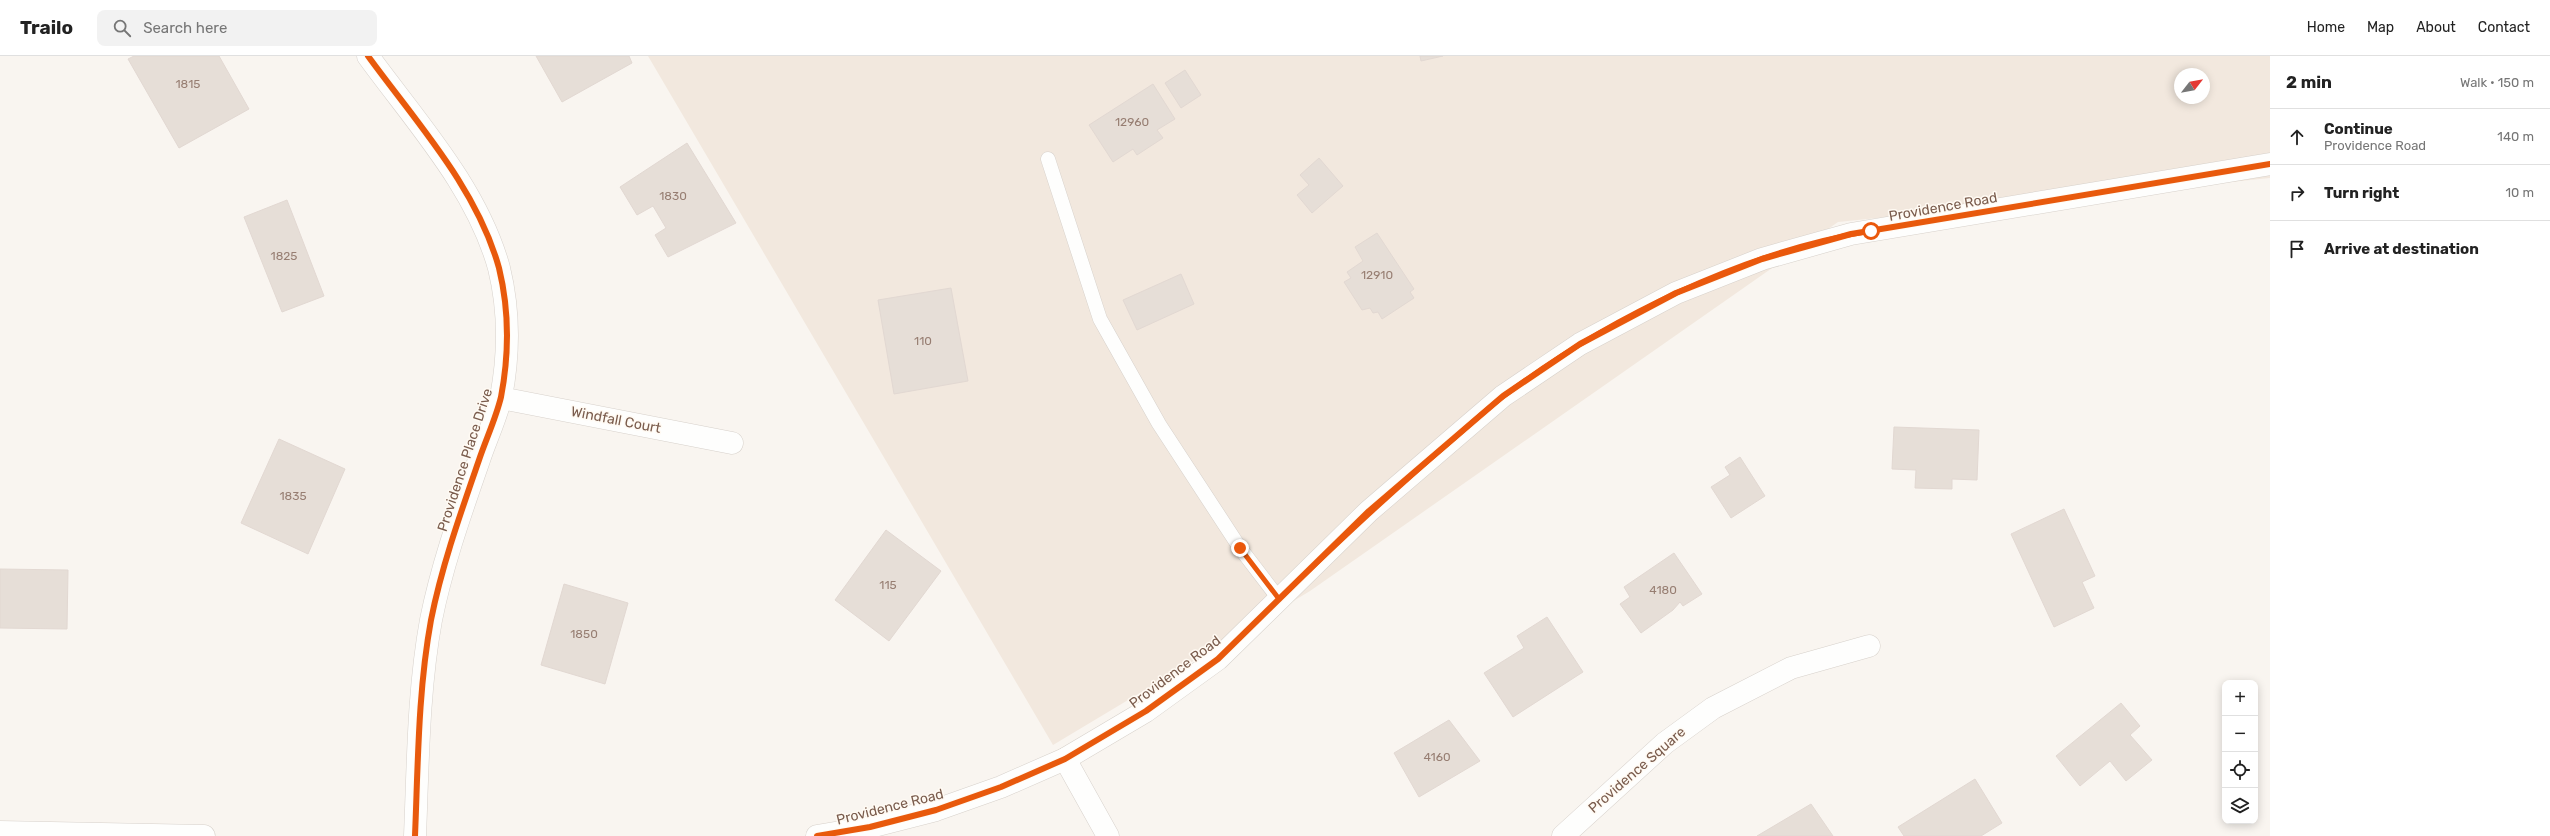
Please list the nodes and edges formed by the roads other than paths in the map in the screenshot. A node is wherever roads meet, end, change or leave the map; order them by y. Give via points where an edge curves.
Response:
1 (368, 56) edge
2 (1048, 159) dead end
3 (2270, 164) edge
4 (501, 398) junction
5 (732, 443) dead end
6 (1279, 599) junction
7 (1869, 646) dead end
8 (1065, 759) junction
9 (0, 832) edge
10 (46, 835) edge
11 (204, 836) edge
12 (415, 836) edge
13 (817, 836) edge
14 (1108, 836) edge
15 (1563, 836) edge

1 - 4 street, Providence Place Drive via 459,181 483,223 498,268 506,306 507,354
2 - 6 lane via 1100,319 1159,424 1240,548
3 - 6 street, Providence Road via 1851,234 1762,259 1676,293 1580,344 1503,396 1369,511
4 - 5 street, Windfall Court
4 - 12 street, Providence Place Drive via 451,543 431,620 420,699
6 - 8 street, Providence Road via 1218,659 1146,711
7 - 15 street, Providence Square via 1791,668 1713,708 1665,743
8 - 13 street, Providence Road via 1001,788 936,810 870,827
8 - 14 street
9 - 10 street
10 - 11 street

